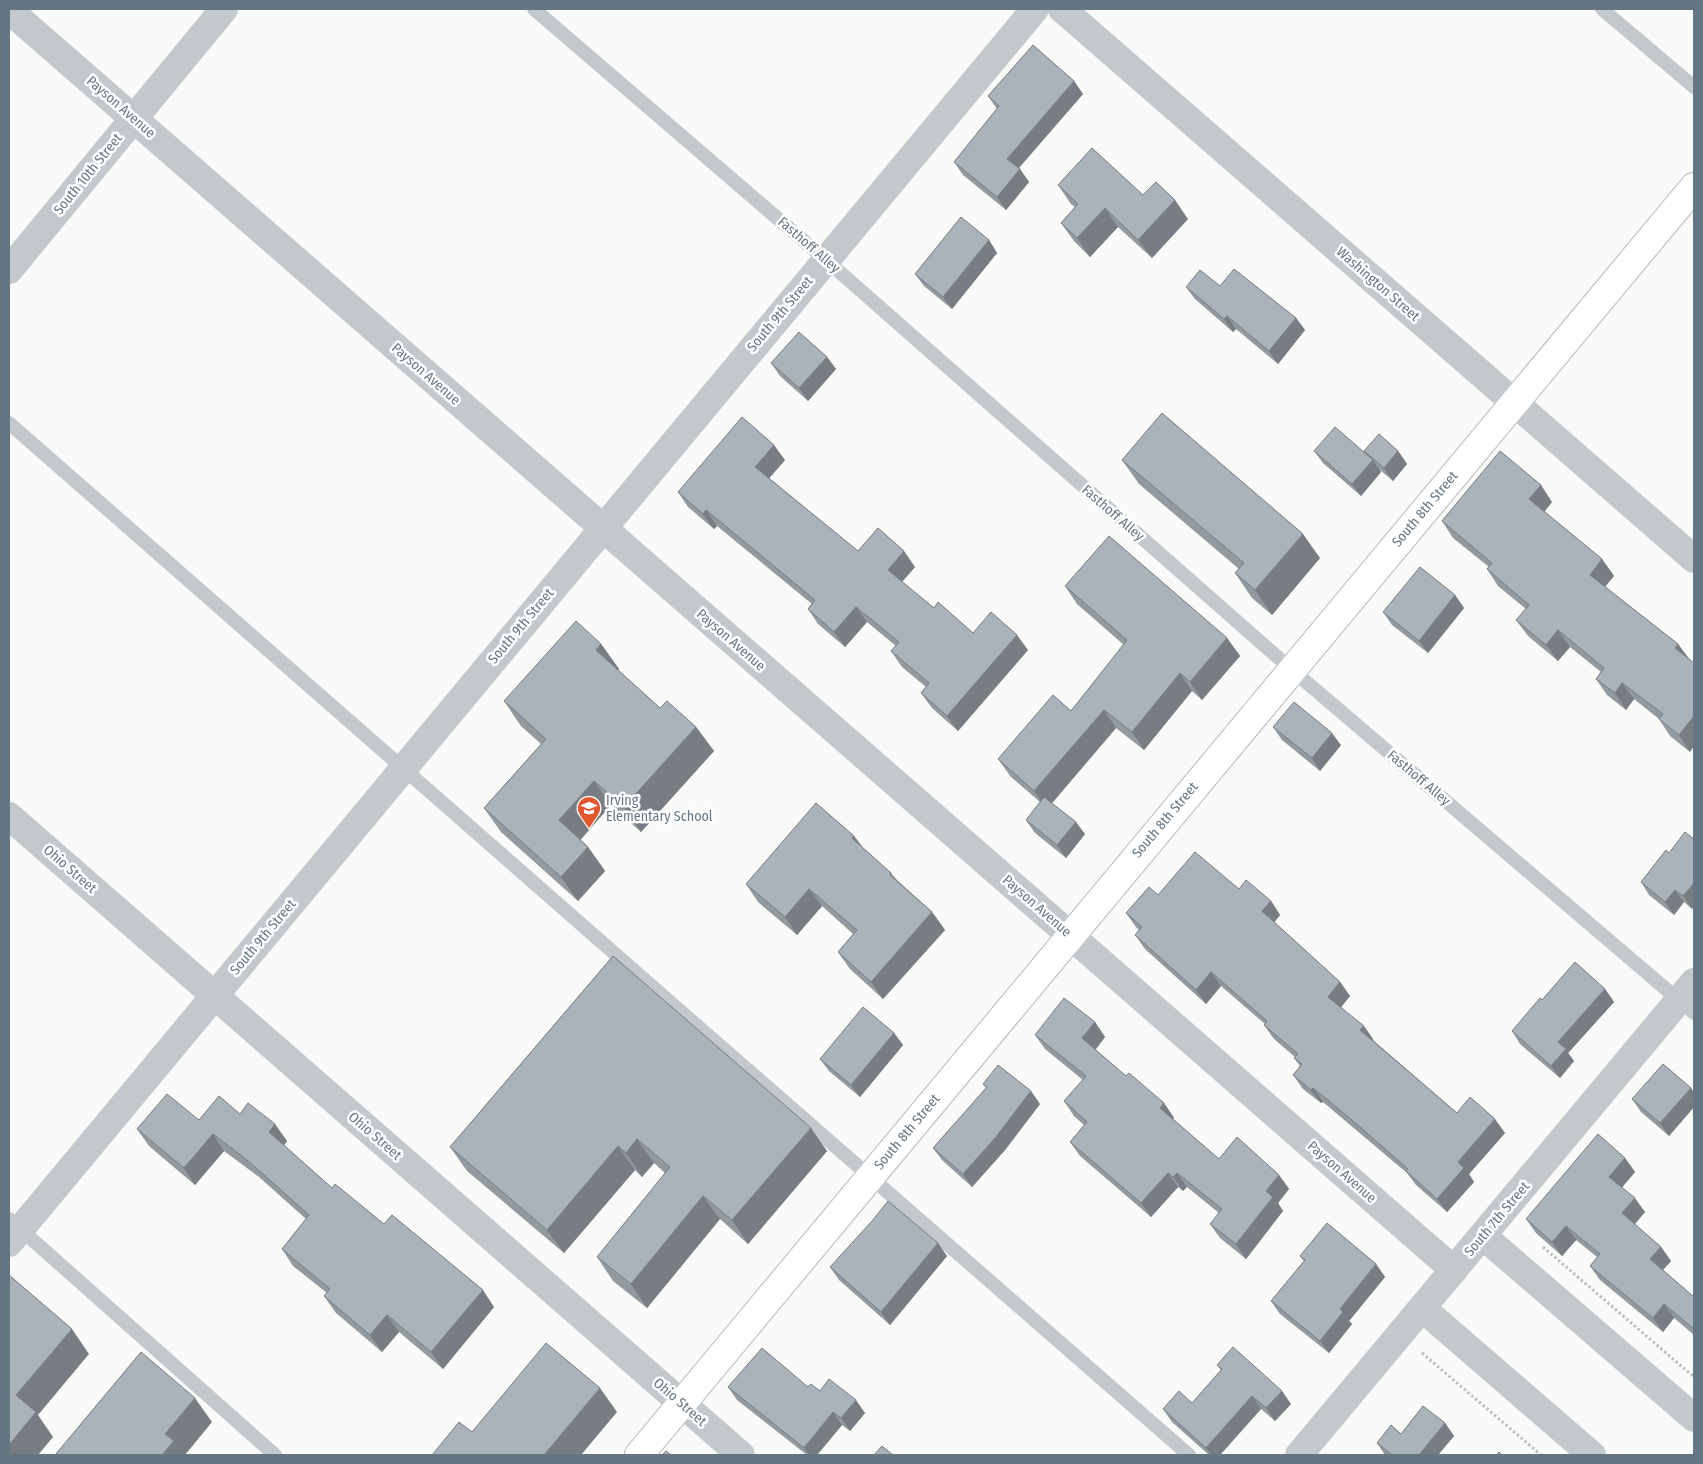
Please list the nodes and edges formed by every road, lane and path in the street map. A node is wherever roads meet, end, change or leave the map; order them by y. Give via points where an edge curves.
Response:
1 (224, 9) edge
2 (534, 9) edge
3 (1035, 9) edge
4 (1062, 9) edge
5 (1602, 9) edge
6 (9, 10) edge
7 (1694, 87) edge
8 (134, 118) junction
9 (1694, 187) edge
10 (826, 260) junction
11 (9, 270) edge
12 (1514, 402) junction
13 (9, 423) edge
14 (603, 528) junction
15 (1694, 559) edge
16 (1290, 669) junction
17 (404, 767) junction
18 (9, 816) edge
19 (1070, 935) junction
20 (214, 996) junction
21 (1689, 999) edge
22 (869, 1178) junction
23 (13, 1230) edge
24 (1483, 1236) junction
25 (1540, 1244) edge
26 (1454, 1270) junction
27 (1422, 1308) junction
28 (1400, 1334) junction
29 (1694, 1377) edge
30 (682, 1403) junction
31 (1694, 1418) edge
32 (266, 1453) edge
33 (639, 1455) edge
34 (741, 1455) edge
35 (1189, 1455) edge
36 (1299, 1455) edge
37 (1541, 1455) edge
38 (1592, 1455) edge

1 - 8 street, South 10th Street
2 - 10 lane, Fasthoff Alley
3 - 10 street, South 9th Street
4 - 12 street, Washington Street
5 - 7 lane
6 - 8 street, Payson Avenue
8 - 11 street, South 10th Street
8 - 14 street, Payson Avenue
9 - 12 street, South 8th Street
10 - 14 street, South 9th Street
10 - 16 lane, Fasthoff Alley
12 - 15 street, Washington Street
12 - 16 street, South 8th Street
13 - 17 lane
14 - 17 street, South 9th Street
14 - 19 street, Payson Avenue
16 - 19 street, South 8th Street
16 - 21 lane, Fasthoff Alley
17 - 20 street, South 9th Street
17 - 22 lane
18 - 20 street, Ohio Street
19 - 22 street, South 8th Street
19 - 26 street, Payson Avenue
20 - 23 street, South 9th Street
20 - 30 street, Ohio Street
21 - 24 street, South 7th Street
22 - 30 street, South 8th Street
22 - 35 lane
23 - 32 lane
24 - 26 street, South 7th Street
24 - 31 street
25 - 29 path
26 - 27 street, South 7th Street
27 - 28 street, South 7th Street
27 - 38 street
28 - 36 street, South 7th Street
28 - 37 path
30 - 33 street, South 8th Street
30 - 34 street, Ohio Street

